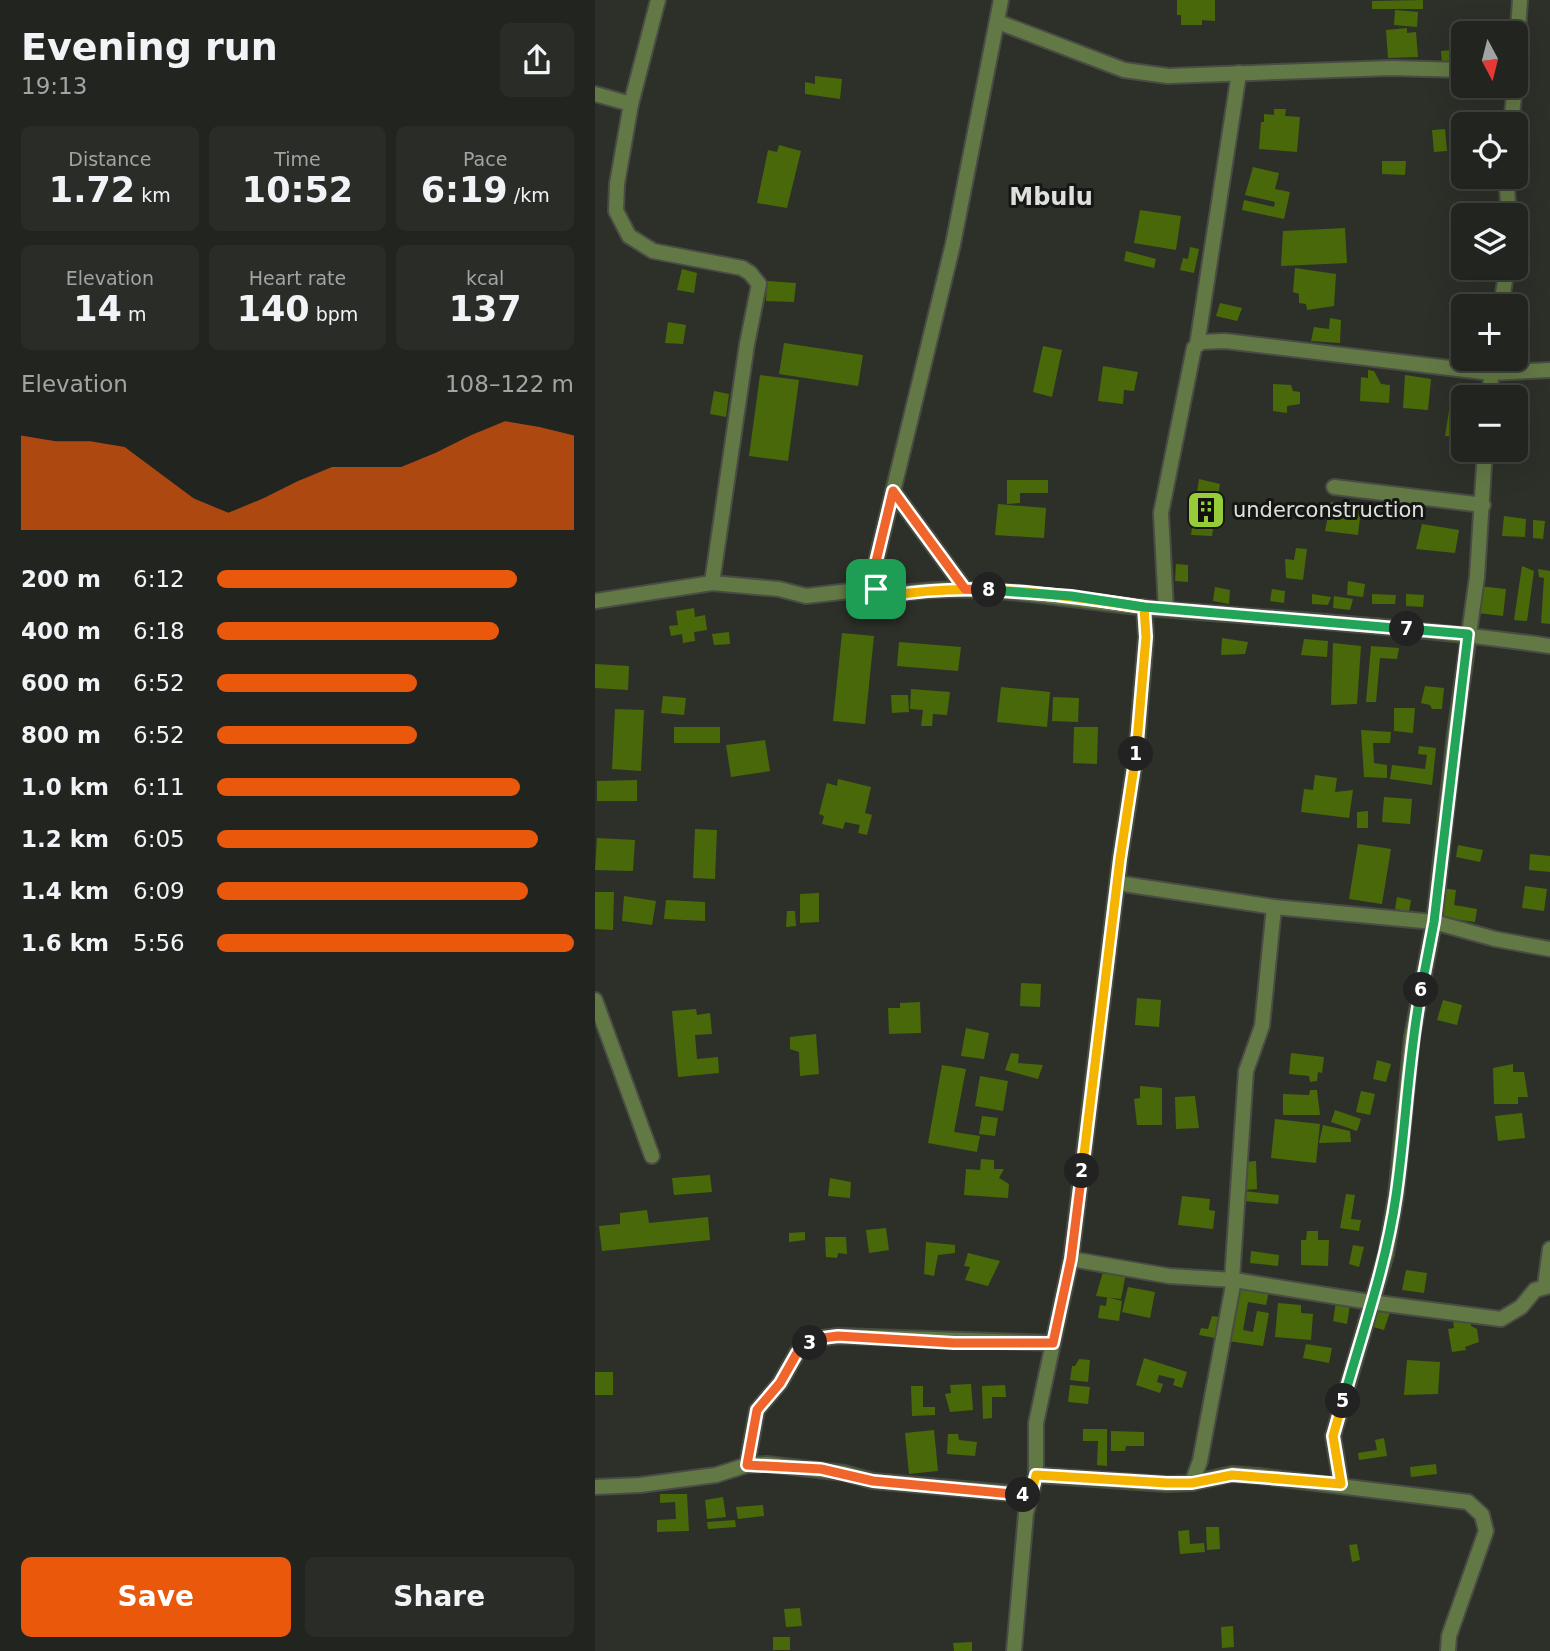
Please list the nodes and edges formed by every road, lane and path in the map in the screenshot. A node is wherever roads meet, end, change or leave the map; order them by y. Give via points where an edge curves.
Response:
1 (658, 0) edge
2 (1001, 0) edge
3 (1520, 0) edge
4 (1519, 21) edge
5 (998, 22) junction
6 (1451, 70) edge
7 (1239, 73) junction
8 (595, 93) edge
9 (631, 104) junction
10 (1197, 345) junction
11 (1451, 362) edge
12 (1528, 368) edge
13 (1550, 370) edge
14 (1485, 462) edge
15 (1334, 487) dead end
16 (893, 491) junction
17 (1483, 505) junction
18 (712, 583) junction
19 (876, 589) junction
20 (965, 589) junction
21 (595, 601) edge
22 (1144, 607) junction
23 (1166, 609) junction
24 (1468, 634) junction
25 (1550, 646) edge
26 (1117, 883) junction
27 (1274, 907) junction
28 (1434, 922) junction
29 (1550, 948) edge
30 (595, 1000) edge
31 (652, 1156) dead end
32 (1550, 1249) edge
33 (1071, 1259) junction
34 (1233, 1279) junction
35 (1548, 1286) edge
36 (1370, 1302) junction
37 (1053, 1343) junction
38 (747, 1465) junction
39 (1036, 1475) junction
40 (1192, 1483) junction
41 (1341, 1484) junction
42 (595, 1487) edge
43 (1031, 1495) junction
44 (1014, 1651) edge
45 (1448, 1651) edge

1 - 9 street
2 - 5 street
3 - 4 street
5 - 7 street via 1123,70 1168,76
5 - 16 street via 953,244
6 - 7 street
7 - 10 street
8 - 9 street
9 - 18 street via 617,184 616,211 623,228 653,251 742,268 759,284
10 - 11 street via 1226,341
10 - 23 street via 1161,513
12 - 13 street
14 - 17 street
15 - 17 street
16 - 19 street via 874,570
16 - 20 street
17 - 24 street
18 - 19 street via 806,596
18 - 21 street
19 - 20 street via 890,596
20 - 22 street via 1071,596
22 - 23 street
22 - 26 street via 1146,637 1136,755
23 - 24 street
24 - 25 street
24 - 28 street
26 - 27 street
26 - 33 street
27 - 28 street
27 - 34 street via 1262,1026 1245,1071
28 - 29 street
28 - 36 street via 1412,1037 1396,1196 1386,1254
30 - 31 street
32 - 35 street
33 - 34 street via 1169,1276
33 - 37 street
34 - 36 street
34 - 40 street via 1200,1461
35 - 36 street via 1535,1290 1521,1307 1501,1319
36 - 41 street via 1333,1436
37 - 38 street via 815,1339 797,1353 757,1410
37 - 39 street via 1035,1423
38 - 42 street via 716,1475
38 - 43 street via 821,1469 873,1481
39 - 40 street
39 - 43 street
40 - 41 street via 1232,1475
41 - 45 street via 1455,1498 1468,1502 1482,1515 1486,1531 1449,1636
43 - 44 street

